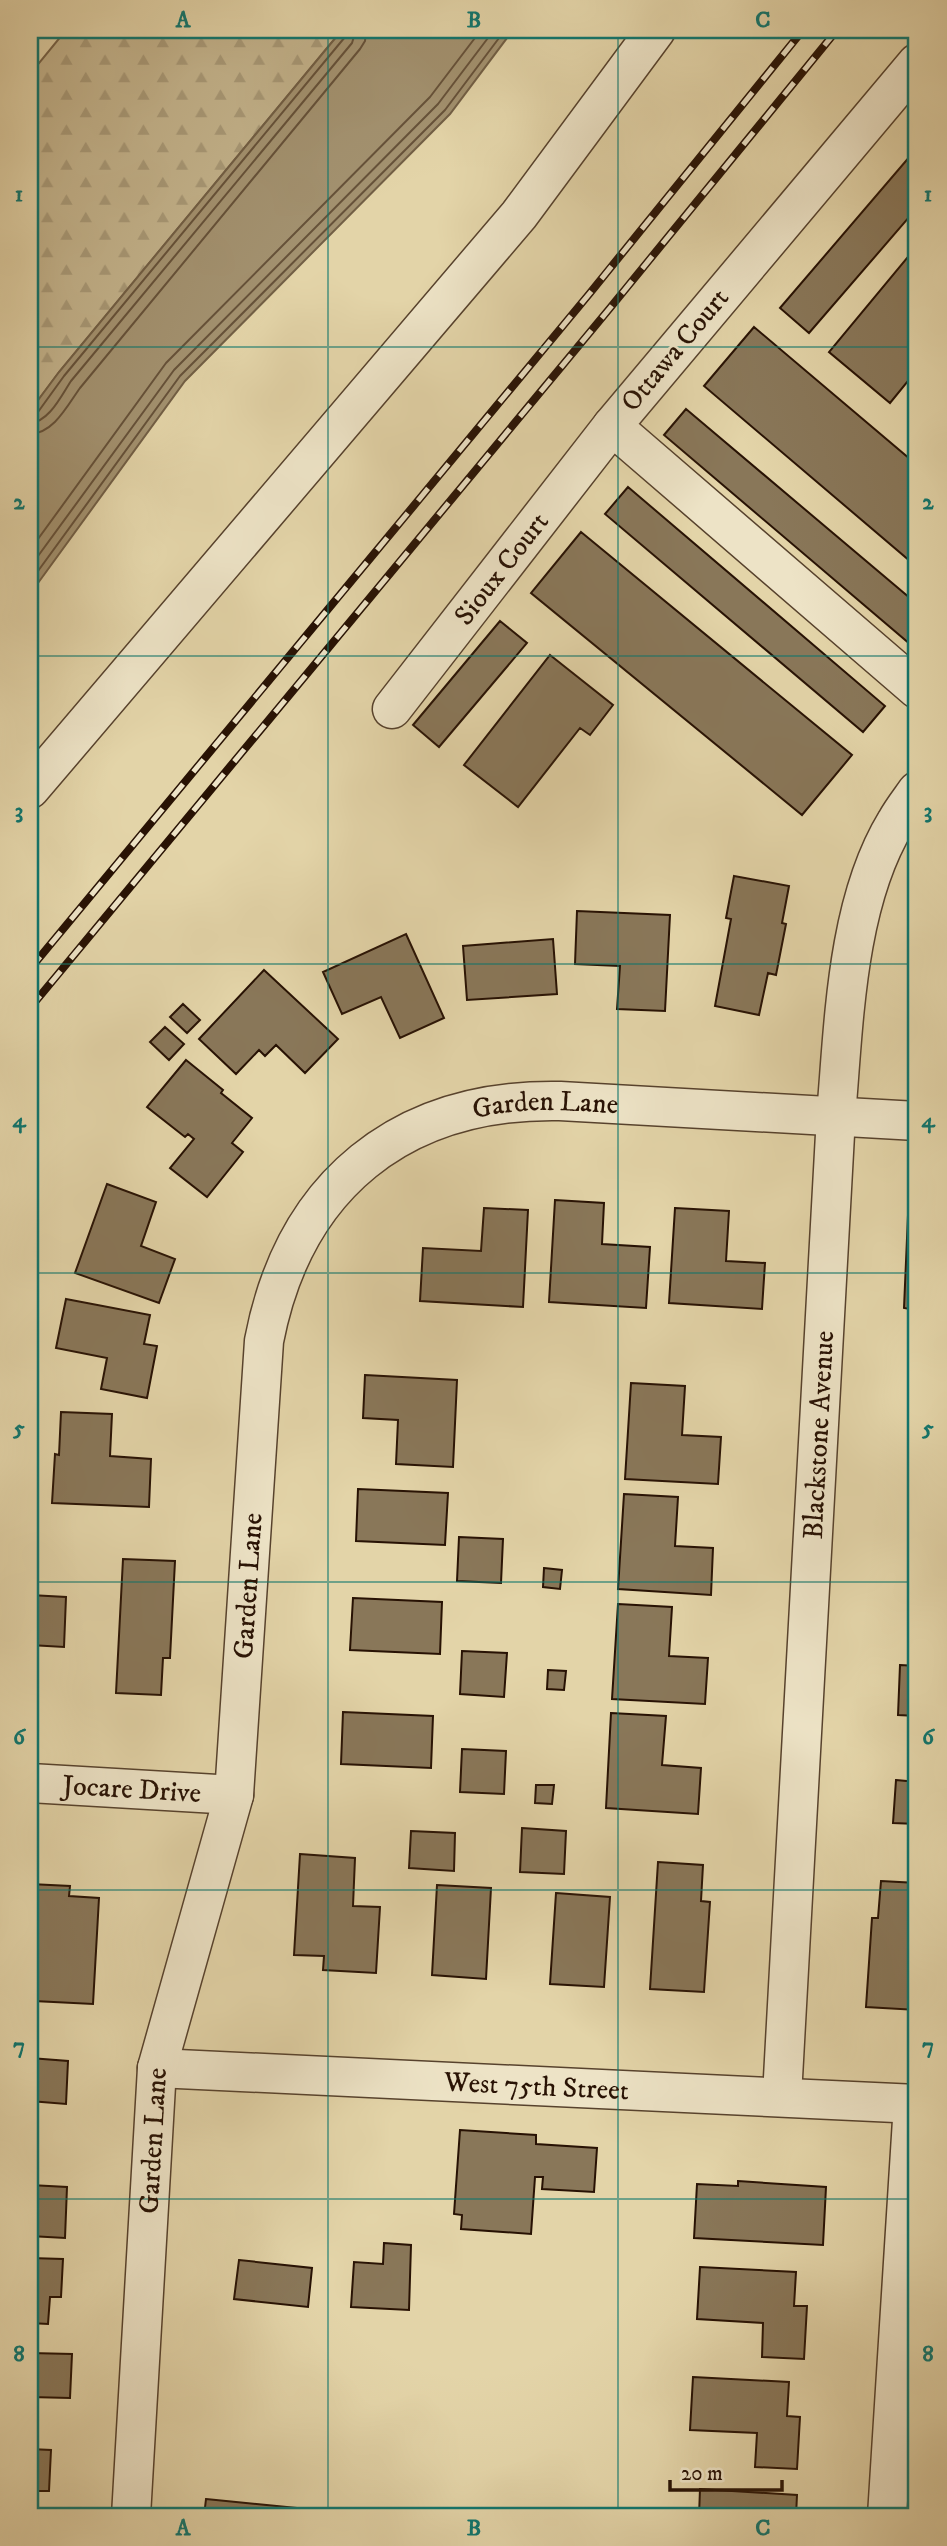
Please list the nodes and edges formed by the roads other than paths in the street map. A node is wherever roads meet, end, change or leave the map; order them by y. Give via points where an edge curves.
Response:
1 (656, 30) edge
2 (917, 63) edge
3 (612, 426) junction
4 (917, 689) edge
5 (392, 709) dead end
6 (30, 789) edge
7 (917, 790) edge
8 (836, 1116) junction
9 (917, 1121) edge
10 (30, 1783) edge
11 (234, 1795) junction
12 (157, 2068) junction
13 (782, 2096) junction
14 (915, 2104) edge
15 (131, 2516) edge
16 (887, 2516) edge

1 - 6 street via 519,215
2 - 3 street, Ottawa Court
3 - 4 street, Ottawa Court
3 - 5 street, Sioux Court
7 - 8 street, Blackstone Avenue via 881,854 857,928 847,982
8 - 9 street, Garden Lane
8 - 11 street, Garden Lane via 560,1101 489,1105 404,1134 336,1187 315,1212 279,1279 264,1341
8 - 13 street, Blackstone Avenue
10 - 11 street, Jocare Drive
11 - 12 street, Garden Lane
12 - 13 street, West 75th Street
12 - 15 street, Garden Lane
13 - 14 street, West 75th Street
14 - 16 street

